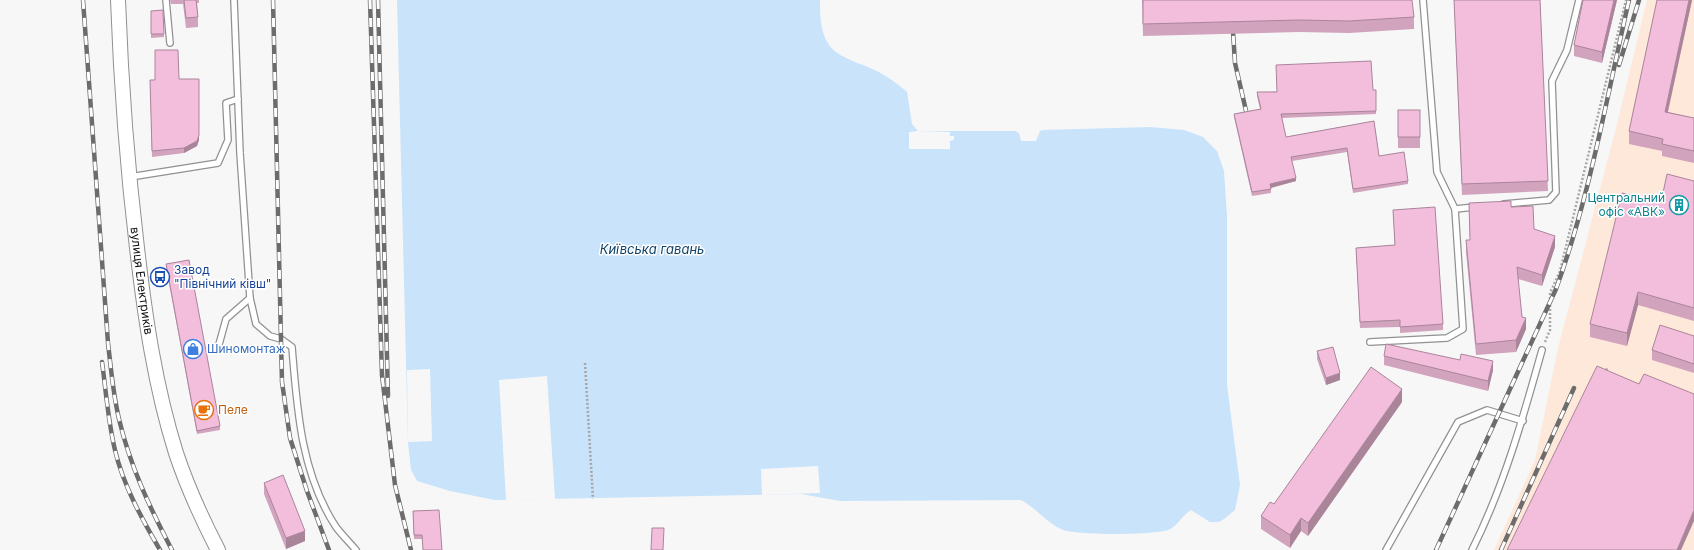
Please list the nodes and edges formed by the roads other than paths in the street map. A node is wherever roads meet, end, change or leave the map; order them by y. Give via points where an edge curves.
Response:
1 (118, 0) edge
2 (166, 0) edge
3 (234, 0) edge
4 (1423, 0) edge
5 (1579, 0) edge
6 (170, 43) dead end
7 (238, 99) junction
8 (129, 177) junction
9 (1494, 205) edge
10 (1478, 206) edge
11 (1455, 209) junction
12 (250, 298) junction
13 (1370, 342) dead end
14 (218, 348) dead end
15 (1542, 350) road end
16 (1523, 421) junction
17 (218, 550) edge
18 (356, 550) edge
19 (1386, 550) edge
20 (1472, 550) edge

1 - 8 street, вулиця Електриків
2 - 6 lane
3 - 7 lane
4 - 11 lane via 1437,172
5 - 9 lane via 1567,50 1552,81 1556,192 1549,200
7 - 8 lane via 226,103 228,140 218,163
7 - 12 lane
8 - 17 street, вулиця Електриків via 146,325 160,397 176,453 200,514
10 - 11 lane
11 - 13 lane via 1463,329 1446,338
12 - 14 lane via 226,319
12 - 18 lane via 256,324 270,336 292,347 300,434 319,495 337,528
15 - 16 lane
16 - 19 lane via 1487,410 1458,422
16 - 20 lane via 1490,514

